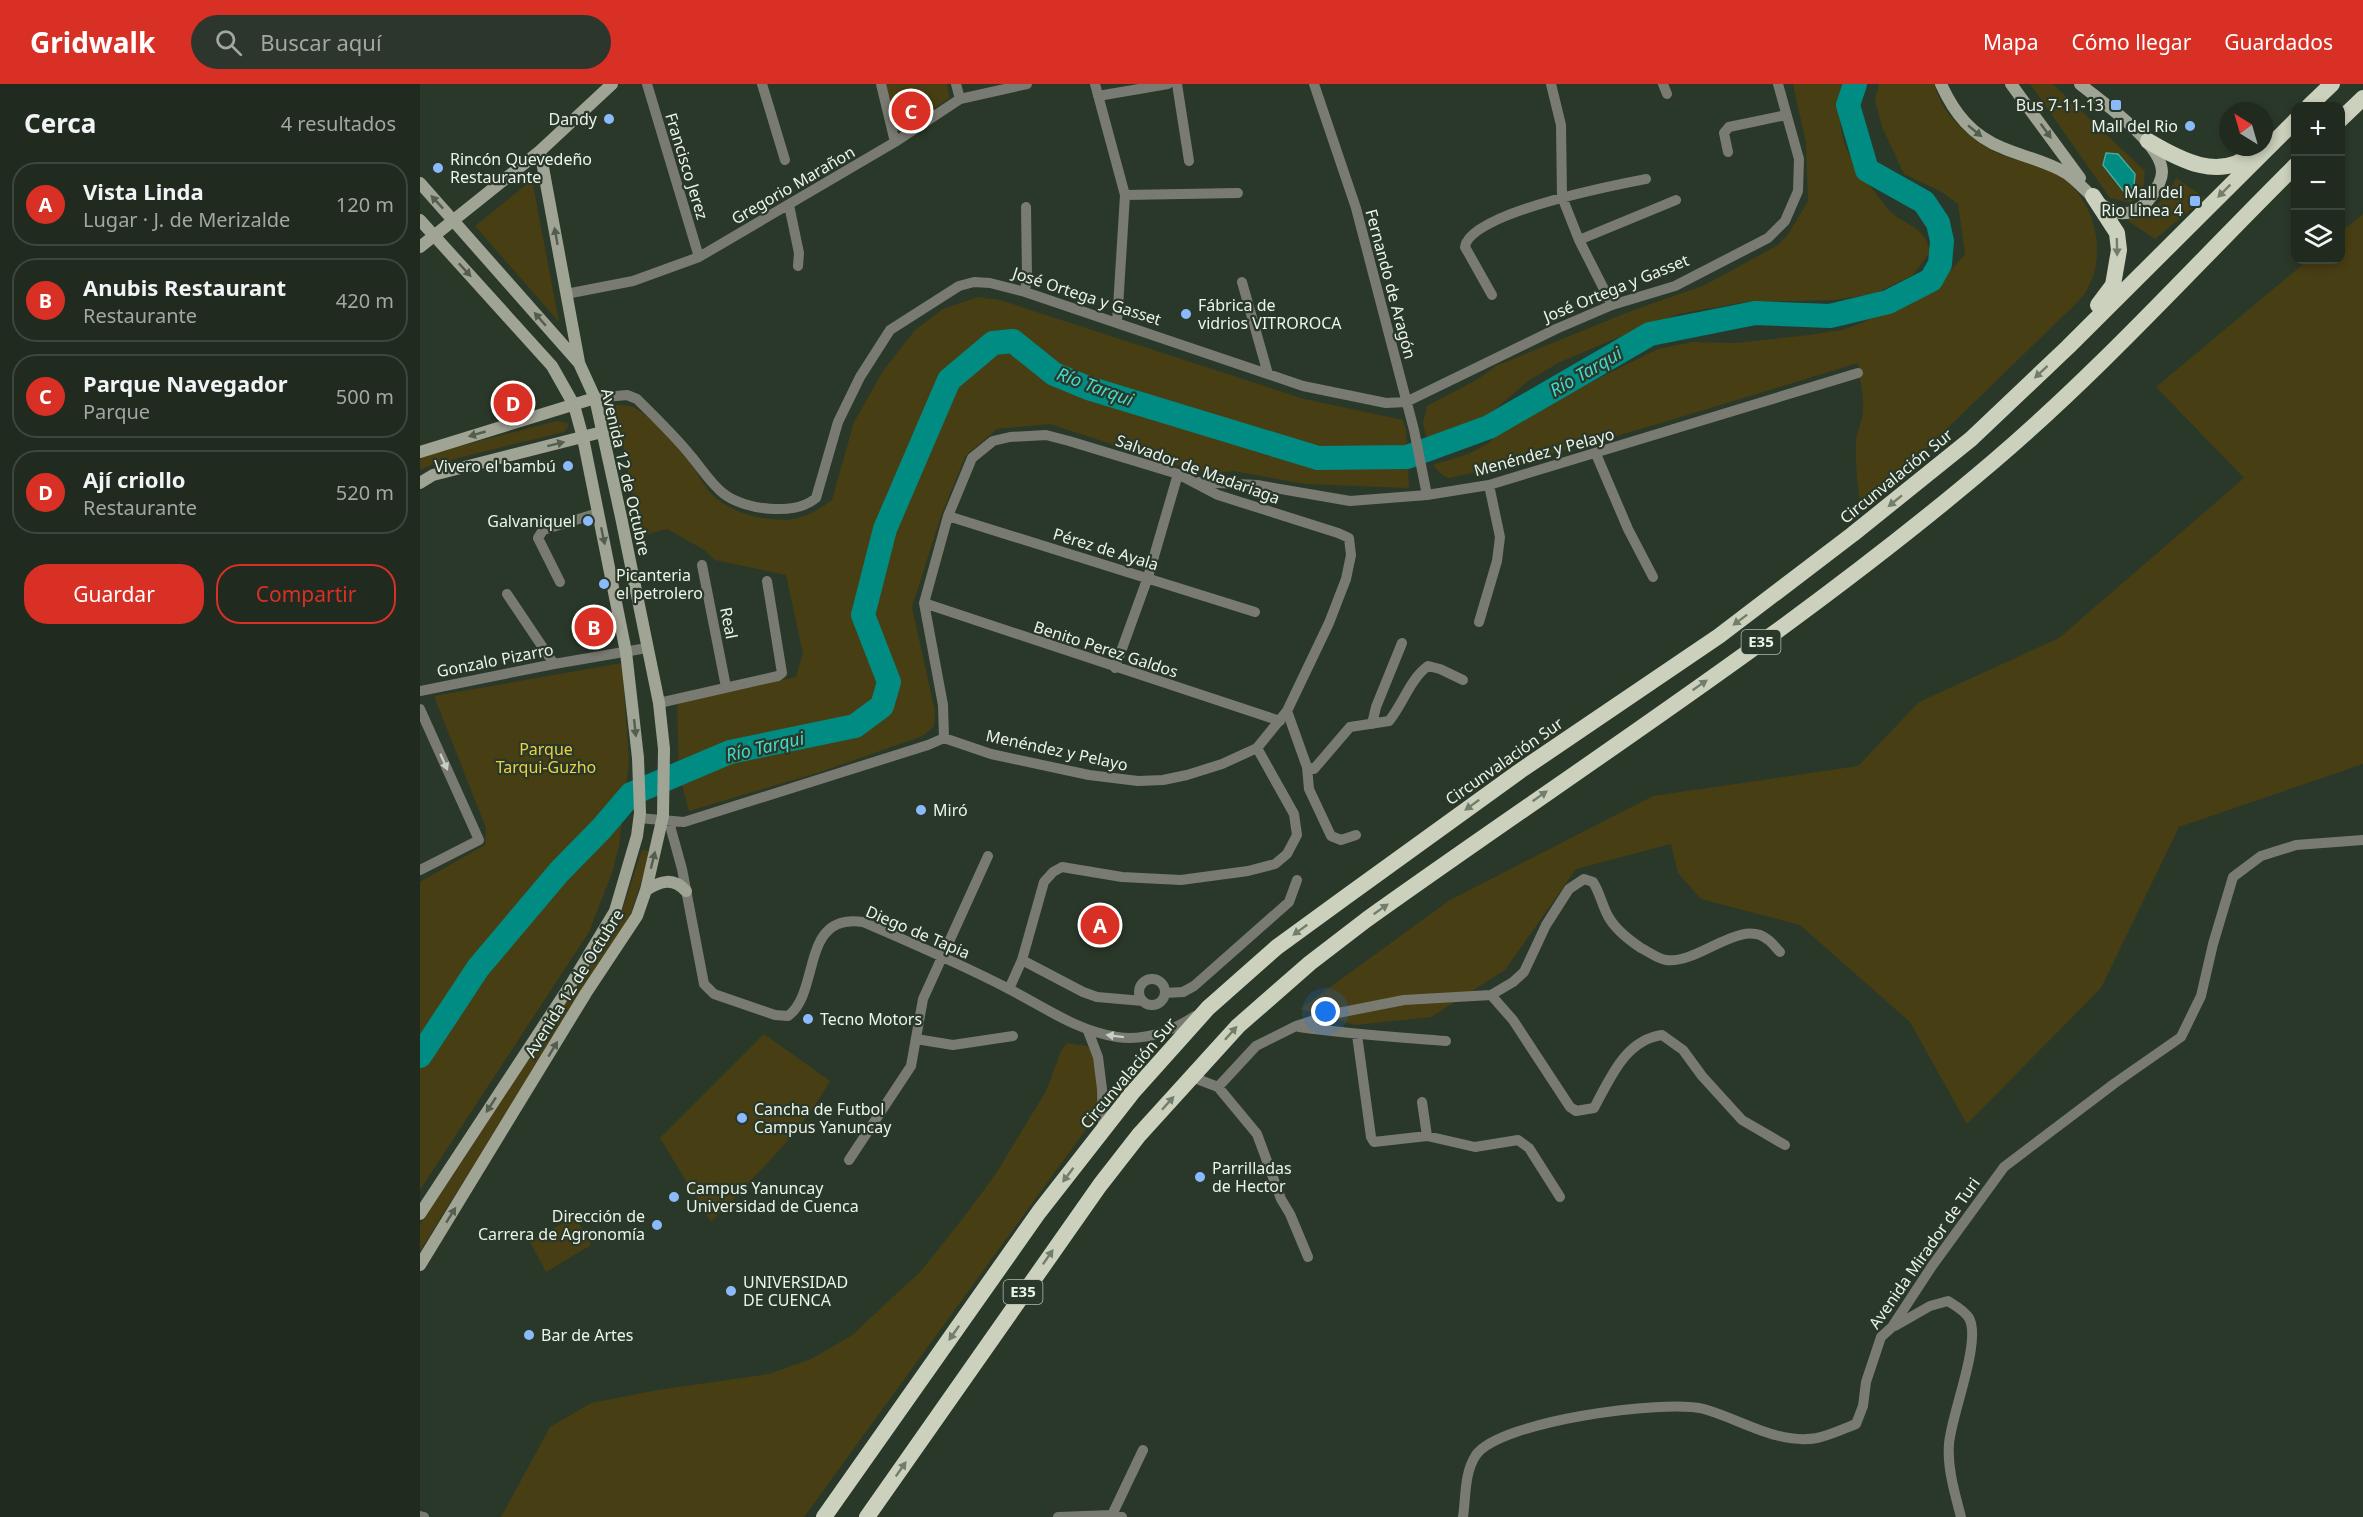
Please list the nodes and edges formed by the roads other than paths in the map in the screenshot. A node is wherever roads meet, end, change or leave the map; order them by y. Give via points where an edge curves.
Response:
1 (647, 84) edge
2 (762, 84) edge
3 (881, 84) edge
4 (956, 84) edge
5 (1027, 84) edge
6 (1095, 84) edge
7 (1168, 84) edge
8 (1177, 84) edge
9 (1314, 84) edge
10 (1551, 84) edge
11 (1778, 84) edge
12 (1941, 84) edge
13 (2011, 84) edge
14 (2080, 84) edge
15 (2332, 84) edge
16 (605, 87) edge
17 (1098, 96) junction
18 (2363, 98) edge
19 (960, 99) junction
20 (2313, 102) edge
21 (1786, 115) junction
22 (2345, 115) edge
23 (2291, 123) edge
24 (2291, 124) edge
25 (2273, 137) edge
26 (2148, 141) junction
27 (895, 142) junction
28 (540, 151) junction
29 (1728, 152) dead end
30 (2248, 156) edge
31 (785, 160) dead end
32 (1189, 161) dead end
33 (2291, 169) edge
34 (1646, 178) dead end
35 (420, 183) edge
36 (1238, 193) dead end
37 (1125, 195) junction
38 (1562, 196) junction
39 (2092, 196) junction
40 (1676, 200) dead end
41 (789, 205) junction
42 (1026, 207) dead end
43 (420, 220) edge
44 (454, 220) junction
45 (434, 236) junction
46 (1579, 240) junction
47 (420, 247) edge
48 (699, 257) junction
49 (798, 266) dead end
50 (1242, 282) dead end
51 (1025, 292) junction
52 (566, 294) junction
53 (1492, 295) dead end
54 (1612, 305) junction
55 (1117, 323) junction
56 (2068, 347) junction
57 (579, 363) junction
58 (1858, 373) dead end
59 (1268, 374) junction
60 (595, 398) junction
61 (1406, 402) junction
62 (574, 405) junction
63 (602, 432) junction
64 (583, 438) junction
65 (420, 452) edge
66 (1596, 454) junction
67 (1178, 474) junction
68 (1192, 482) junction
69 (420, 483) edge
70 (1489, 485) junction
71 (1426, 489) junction
72 (598, 513) junction
73 (948, 516) junction
74 (1349, 538) joint
75 (702, 566) dead end
76 (1148, 577) junction
77 (1653, 577) dead end
78 (560, 582) dead end
79 (767, 582) dead end
80 (507, 594) dead end
81 (924, 603) junction
82 (1255, 612) dead end
83 (1479, 622) dead end
84 (1402, 643) dead end
85 (647, 648) junction
86 (626, 652) junction
87 (554, 663) junction
88 (1115, 668) junction
89 (1463, 680) dead end
90 (726, 687) junction
91 (420, 691) edge
92 (659, 703) junction
93 (420, 709) edge
94 (1287, 711) junction
95 (1280, 721) junction
96 (1372, 724) junction
97 (944, 738) junction
98 (1257, 748) junction
99 (1307, 766) junction
100 (640, 816) junction
101 (665, 820) junction
102 (1356, 835) dead end
103 (2363, 840) edge
104 (988, 856) dead end
105 (420, 870) edge
106 (1297, 880) dead end
107 (646, 890) junction
108 (686, 891) junction
109 (1780, 952) dead end
110 (943, 956) junction
111 (1022, 960) junction
112 (1009, 989) junction
113 (1165, 993) junction
114 (1491, 994) junction
115 (1143, 1001) junction
116 (1208, 1008) junction
117 (1296, 1026) junction
118 (1088, 1031) junction
119 (1357, 1035) junction
120 (1012, 1036) dead end
121 (916, 1039) junction
122 (1446, 1041) dead end
123 (1192, 1077) junction
124 (1218, 1087) junction
125 (1422, 1102) dead end
126 (1103, 1129) junction
127 (1427, 1136) junction
128 (1785, 1145) dead end
129 (849, 1160) dead end
130 (1560, 1197) dead end
131 (420, 1214) edge
132 (1308, 1257) dead end
133 (420, 1265) edge
134 (1892, 1327) junction
135 (1143, 1450) dead end
136 (1117, 1516) edge
137 (824, 1517) edge
138 (867, 1517) edge
139 (1058, 1517) edge
140 (1463, 1517) edge
141 (1960, 1517) edge

1 - 48 street, Francisco Jerez
2 - 31 street
3 - 27 street
4 - 19 street
5 - 19 street, Gregorio Marañon
6 - 17 street
7 - 17 street
8 - 32 street
9 - 61 street, Fernando de Aragón via 1356,208
10 - 38 street via 1561,125
11 - 21 street, José Ortega y Gasset
12 -> 39 main road via 1958,116 1973,131 2003,148 2052,164
13 -> 39 main road
14 - 26 main road
15 - 20 highway
16 - 28 main road
17 - 37 street
18 - 22 highway
19 - 27 street, Gregorio Marañon
21 - 29 street via 1729,127 1724,133
21 - 54 street, José Ortega y Gasset via 1799,159 1798,191 1785,221 1768,238 1674,286
23 - 25 highway
24 -> 56 highway, Circunvalación Sur / E35
26 - 30 highway via 2185,162 2214,167 2238,163
26 - 39 main road via 2159,156 2162,173 2149,201 2124,214 2111,211
27 - 41 street, Gregorio Marañon
28 - 44 main road
52 -> 28 main road
123 -> 33 highway, E35 via 1238,1026 1310,963 1753,648 1874,558 1994,460 2132,332
34 - 38 street
44 -> 35 main road, Avenida 12 de Octubre
36 - 37 street
37 - 55 street
38 - 46 street
38 - 53 street via 1488,224 1466,242
39 -> 56 highway via 2117,233 2119,250 2113,285
40 - 46 street
41 - 48 street, Gregorio Marañon
41 - 49 street
42 - 51 street
43 - 45 main road, Avenida 12 de Octubre
44 - 45 main road
57 -> 44 main road, Avenida 12 de Octubre
45 - 47 main road
45 -> 62 main road, Avenida 12 de Octubre via 552,366
46 - 54 street
48 - 52 street, Gregorio Marañon via 633,281
50 - 59 street
51 - 55 street, José Ortega y Gasset
51 - 60 street, José Ortega y Gasset via 990,283 959,286 890,330 838,422 816,498 801,506 777,509 732,499 719,490 637,399 627,395
52 - 57 main road
54 - 61 street, José Ortega y Gasset
55 - 59 street, José Ortega y Gasset
56 -> 116 highway, Circunvalación Sur / E35 via 1971,439 1853,534 1719,636 1520,771 1338,902 1277,947
57 - 60 main road, Avenida 12 de Octubre
58 - 66 street, Menéndez y Pelayo
59 - 61 street, José Ortega y Gasset via 1303,386 1386,404
60 - 62 main road, José Ortega y Gasset
60 - 63 main road, Avenida 12 de Octubre
61 - 71 street, Fernando de Aragón
62 - 64 main road, Avenida 12 de Octubre
62 -> 65 main road, José Ortega y Gasset
63 - 64 main road
63 - 85 main road, Avenida 12 de Octubre
69 -> 64 main road via 433,475
64 - 72 main road, Avenida 12 de Octubre
66 - 70 street, Menéndez y Pelayo
66 - 77 street
67 - 68 street, Salvador de Madariaga
67 - 73 street, Salvador de Madariaga via 1046,435 1001,438 972,458
67 - 76 street
68 - 71 street, Menéndez y Pelayo via 1257,486 1350,501
68 - 74 street, Salvador de Madariaga via 1218,495
70 - 71 street, Menéndez y Pelayo
70 - 83 street via 1500,537
72 - 78 street via 539,533
72 -> 86 main road, Avenida 12 de Octubre
73 - 76 street, Pérez de Ayala
73 - 81 street, Salvador de Madariaga
74 - 94 street, Menéndez y Pelayo via 1351,555 1346,579
75 - 90 street, Real
76 - 82 street, Pérez de Ayala
76 - 88 street
79 - 90 street via 782,673
80 - 87 street
81 - 88 street, Benito Perez Galdos
81 - 97 street, Salvador de Madariaga via 943,705
84 - 96 street
85 - 86 street, Gonzalo Pizarro
85 - 92 main road, Avenida 12 de Octubre
86 - 87 street, Gonzalo Pizarro
86 -> 100 main road, Avenida 12 de Octubre
87 - 91 street, Gonzalo Pizarro
88 - 95 street, Benito Perez Galdos
89 - 96 street via 1428,666 1420,671 1389,721
90 - 92 street
92 - 101 main road, Avenida 12 de Octubre
93 -> 105 street via 479,840
94 - 95 street, Menéndez y Pelayo
94 - 99 street
95 - 98 street, Menéndez y Pelayo
96 - 99 street via 1350,727 1314,769
97 - 98 street, Menéndez y Pelayo via 991,754 1099,777 1138,781 1187,775
97 - 101 street via 684,822
98 - 111 street via 1294,814 1297,835 1287,854 1275,864 1248,871 1181,880 1122,877 1062,867 1044,882
99 - 102 street via 1309,789 1331,836 1341,840
100 - 101 street
100 -> 131 main road, Avenida 12 de Octubre via 615,911
107 -> 101 main road, Avenida 12 de Octubre
101 - 108 street, Diego de Tapia
103 - 134 street, Avenida Mirador de Turi via 2296,845 2261,856 2232,877 2200,996 2181,1037 2004,1167
104 - 110 street
106 - 113 street via 1289,902 1194,986 1183,992
107 - 108 main road via 669,880
133 -> 107 main road, Avenida 12 de Octubre via 636,916
108 - 110 street, Diego de Tapia via 704,984 712,999 775,1015 788,1016 797,1007 822,938 838,922 862,922
109 - 114 street via 1766,937 1750,933 1678,961 1664,960 1627,939 1608,916 1593,882 1584,879 1569,889 1546,925 1524,972
110 - 112 street, Diego de Tapia
110 - 121 street via 923,999
111 - 112 street
111 - 115 street via 1097,997
112 - 118 street, Diego de Tapia
113 - 115 street via 1156,1004
113 - 115 street via 1162,984 1148,981 1140,992
114 - 117 street via 1404,1000 1333,1014
114 - 128 street via 1576,1111 1594,1108 1619,1063 1637,1044 1662,1035 1683,1050 1742,1120
116 -> 118 street, Diego de Tapia via 1153,1036 1120,1037
116 - 126 highway, Circunvalación Sur / E35
117 - 119 street
117 - 124 street via 1256,1047
118 - 126 street via 1098,1057
119 - 122 street
119 - 127 street via 1374,1142
120 - 121 street via 953,1045
121 - 129 street via 912,1066
123 - 124 street
138 -> 123 highway, E35 via 1100,1185
124 - 132 street via 1257,1134
125 - 127 street
126 -> 137 highway, Circunvalación Sur / E35 via 1039,1212
127 - 130 street via 1475,1147 1518,1140 1529,1148
134 - 140 street, Avenida Mirador de Turi via 1881,1337 1856,1424 1831,1434 1800,1439 1704,1409 1657,1406 1562,1420 1487,1444 1476,1456 1466,1483
134 - 141 street via 1930,1306 1948,1301 1970,1320 1972,1344 1949,1444
135 - 136 street
136 - 139 street

